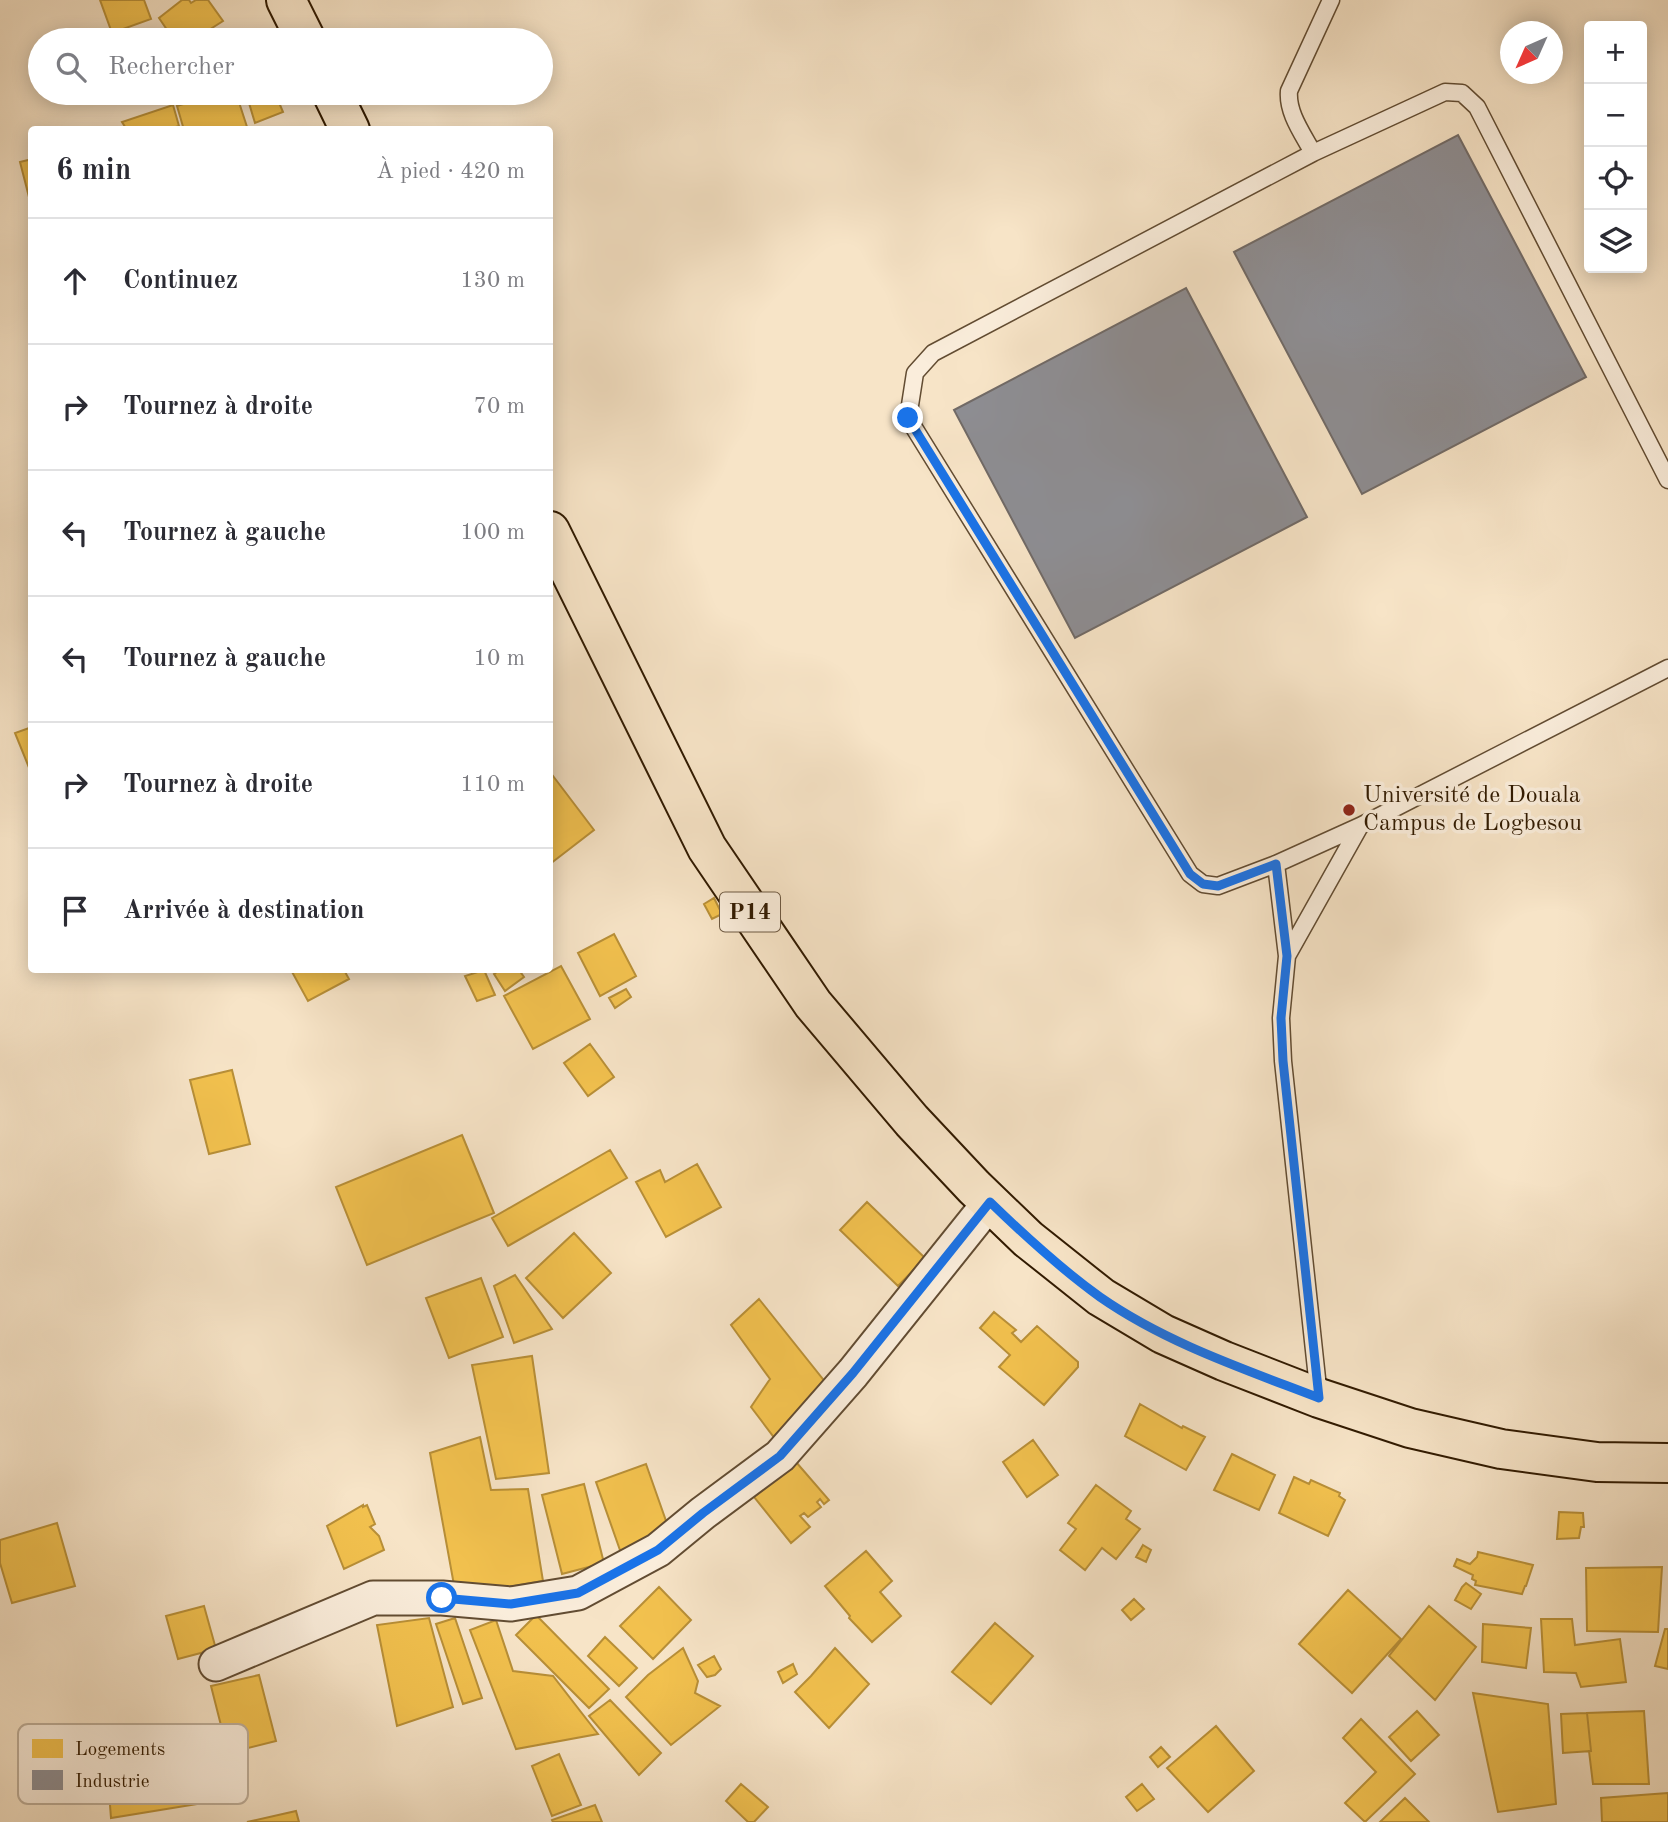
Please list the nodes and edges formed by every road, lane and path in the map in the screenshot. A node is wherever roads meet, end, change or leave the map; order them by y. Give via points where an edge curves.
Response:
1 (286, 0) edge
2 (1331, 0) edge
3 (300, 28) edge
4 (338, 105) edge
5 (348, 126) edge
6 (1313, 153) junction
7 (1668, 480) edge
8 (553, 537) edge
9 (1668, 668) edge
10 (1360, 826) junction
11 (1276, 864) junction
12 (1287, 956) junction
13 (990, 1202) junction
14 (1319, 1398) junction
15 (1668, 1463) edge
16 (216, 1664) dead end

1 - 3 main road
2 - 6 lane via 1289,91 1292,113
4 - 5 main road
6 - 7 lane via 1445,92 1462,93 1477,107
6 - 11 lane via 933,354 915,373 908,418 1190,874 1203,884 1218,886
8 - 13 main road, P14 via 707,848 813,1004 912,1121
9 - 10 lane
10 - 11 lane
10 - 12 lane
11 - 12 lane
12 - 14 lane via 1281,1018 1283,1061
13 - 14 main road, P14 via 1101,1297 1163,1334
13 - 16 street via 780,1456 658,1550 578,1593 511,1604 373,1598
14 - 15 main road, P14 via 1410,1428 1502,1449 1597,1461

